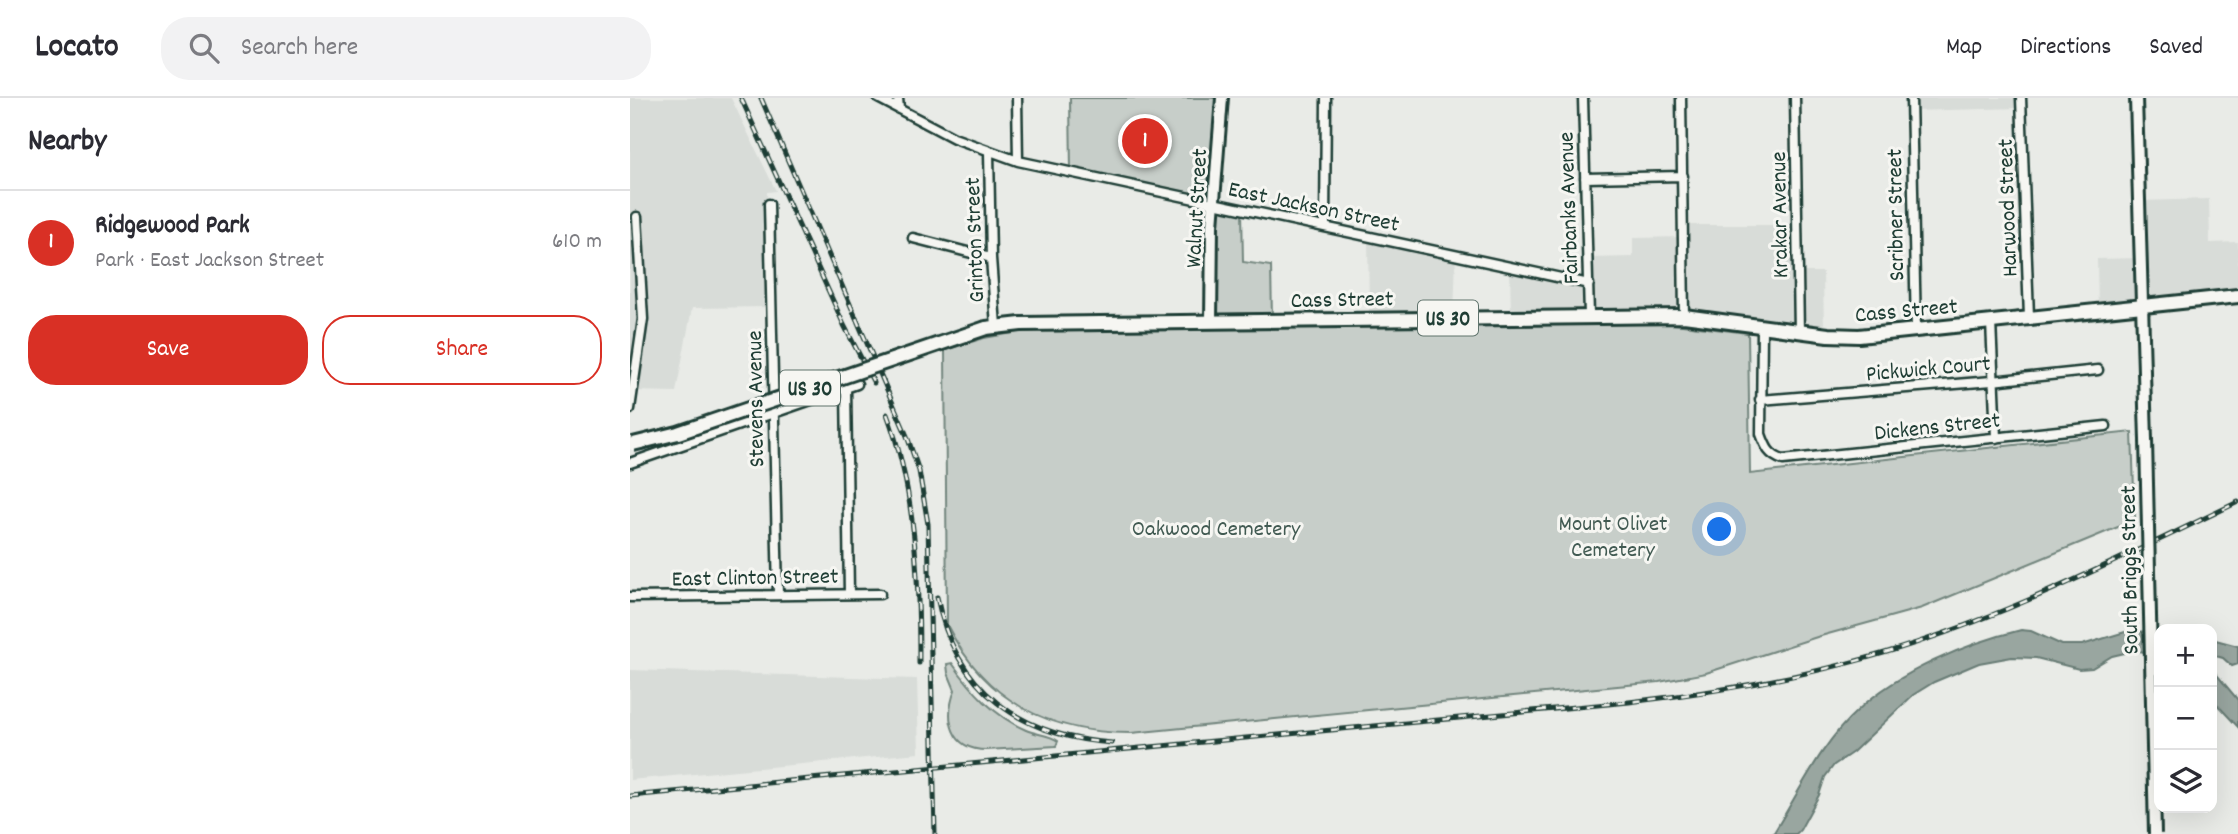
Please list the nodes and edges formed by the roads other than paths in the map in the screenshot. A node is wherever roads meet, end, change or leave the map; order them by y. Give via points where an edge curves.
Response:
1 (878, 98) edge
2 (898, 98) edge
3 (1017, 98) edge
4 (1222, 98) edge
5 (1326, 98) edge
6 (1583, 98) edge
7 (1681, 98) edge
8 (1795, 98) edge
9 (1911, 98) edge
10 (2021, 98) edge
11 (2136, 98) edge
12 (899, 109) junction
13 (989, 152) junction
14 (1018, 161) junction
15 (1683, 176) junction
16 (1585, 178) junction
17 (1214, 202) junction
18 (769, 204) dead end
19 (637, 217) dead end
20 (1325, 228) junction
21 (913, 238) dead end
22 (991, 258) junction
23 (1589, 284) junction
24 (2238, 296) edge
25 (2142, 306) junction
26 (1589, 316) junction
27 (1684, 316) junction
28 (2029, 317) junction
29 (1212, 321) junction
30 (1991, 322) junction
31 (991, 327) junction
32 (1762, 327) junction
33 (1916, 330) junction
34 (1799, 332) junction
35 (2098, 370) dead end
36 (1992, 381) junction
37 (857, 384) dead end
38 (846, 388) junction
39 (1760, 400) junction
40 (630, 410) edge
41 (773, 412) junction
42 (2106, 426) dead end
43 (1996, 438) junction
44 (631, 444) edge
45 (630, 463) edge
46 (778, 594) junction
47 (849, 594) junction
48 (880, 594) dead end
49 (630, 597) edge
50 (2155, 834) edge

1 - 12 street, East Jackson Street
2 - 12 street
3 - 14 street
4 - 17 street, Walnut Street
5 - 20 street
6 - 16 street, Fairbanks Avenue
7 - 15 street
8 - 34 street, Krakar Avenue
9 - 33 street, Scribner Street
10 - 28 street, Harwood Street
11 - 25 street, South Briggs Street
12 - 13 street, East Jackson Street
13 - 14 street, East Jackson Street
13 - 22 street, Grinton Street
14 - 17 street, East Jackson Street
15 - 16 street
15 - 27 street
16 - 23 street, Fairbanks Avenue
17 - 20 street, East Jackson Street
17 - 29 street, Walnut Street
18 - 41 street, Stevens Avenue
19 - 40 street via 643,319
20 - 23 street, East Jackson Street
21 - 22 street
22 - 31 street, Grinton Street
23 - 26 street, Fairbanks Avenue
24 - 25 main road, Cass Street / US 30
25 - 28 main road, Cass Street / US 30
25 - 50 street, South Briggs Street, bridge
26 - 27 main road, Cass Street / US 30
26 - 29 main road, Cass Street / US 30
27 - 32 main road, Cass Street / US 30
28 - 30 main road, Cass Street / US 30
29 - 31 main road, Cass Street / US 30
30 - 33 main road, Cass Street / US 30
30 - 36 street
31 - 44 main road, Cass Street / US 30, bridge via 678,433
32 - 34 main road, Cass Street / US 30
32 - 39 street
33 - 34 main road, Cass Street / US 30 via 1859,336
35 - 36 street, Pickwick Court
36 - 39 street, Pickwick Court
36 - 43 street
37 - 38 street
38 - 41 street
38 - 47 street
39 - 43 street, Dickens Street via 1765,447 1783,460
41 - 45 street
41 - 46 street, Stevens Avenue
42 - 43 street, Dickens Street
46 - 47 street, East Clinton Street
46 - 49 street, East Clinton Street
47 - 48 street, East Clinton Street

